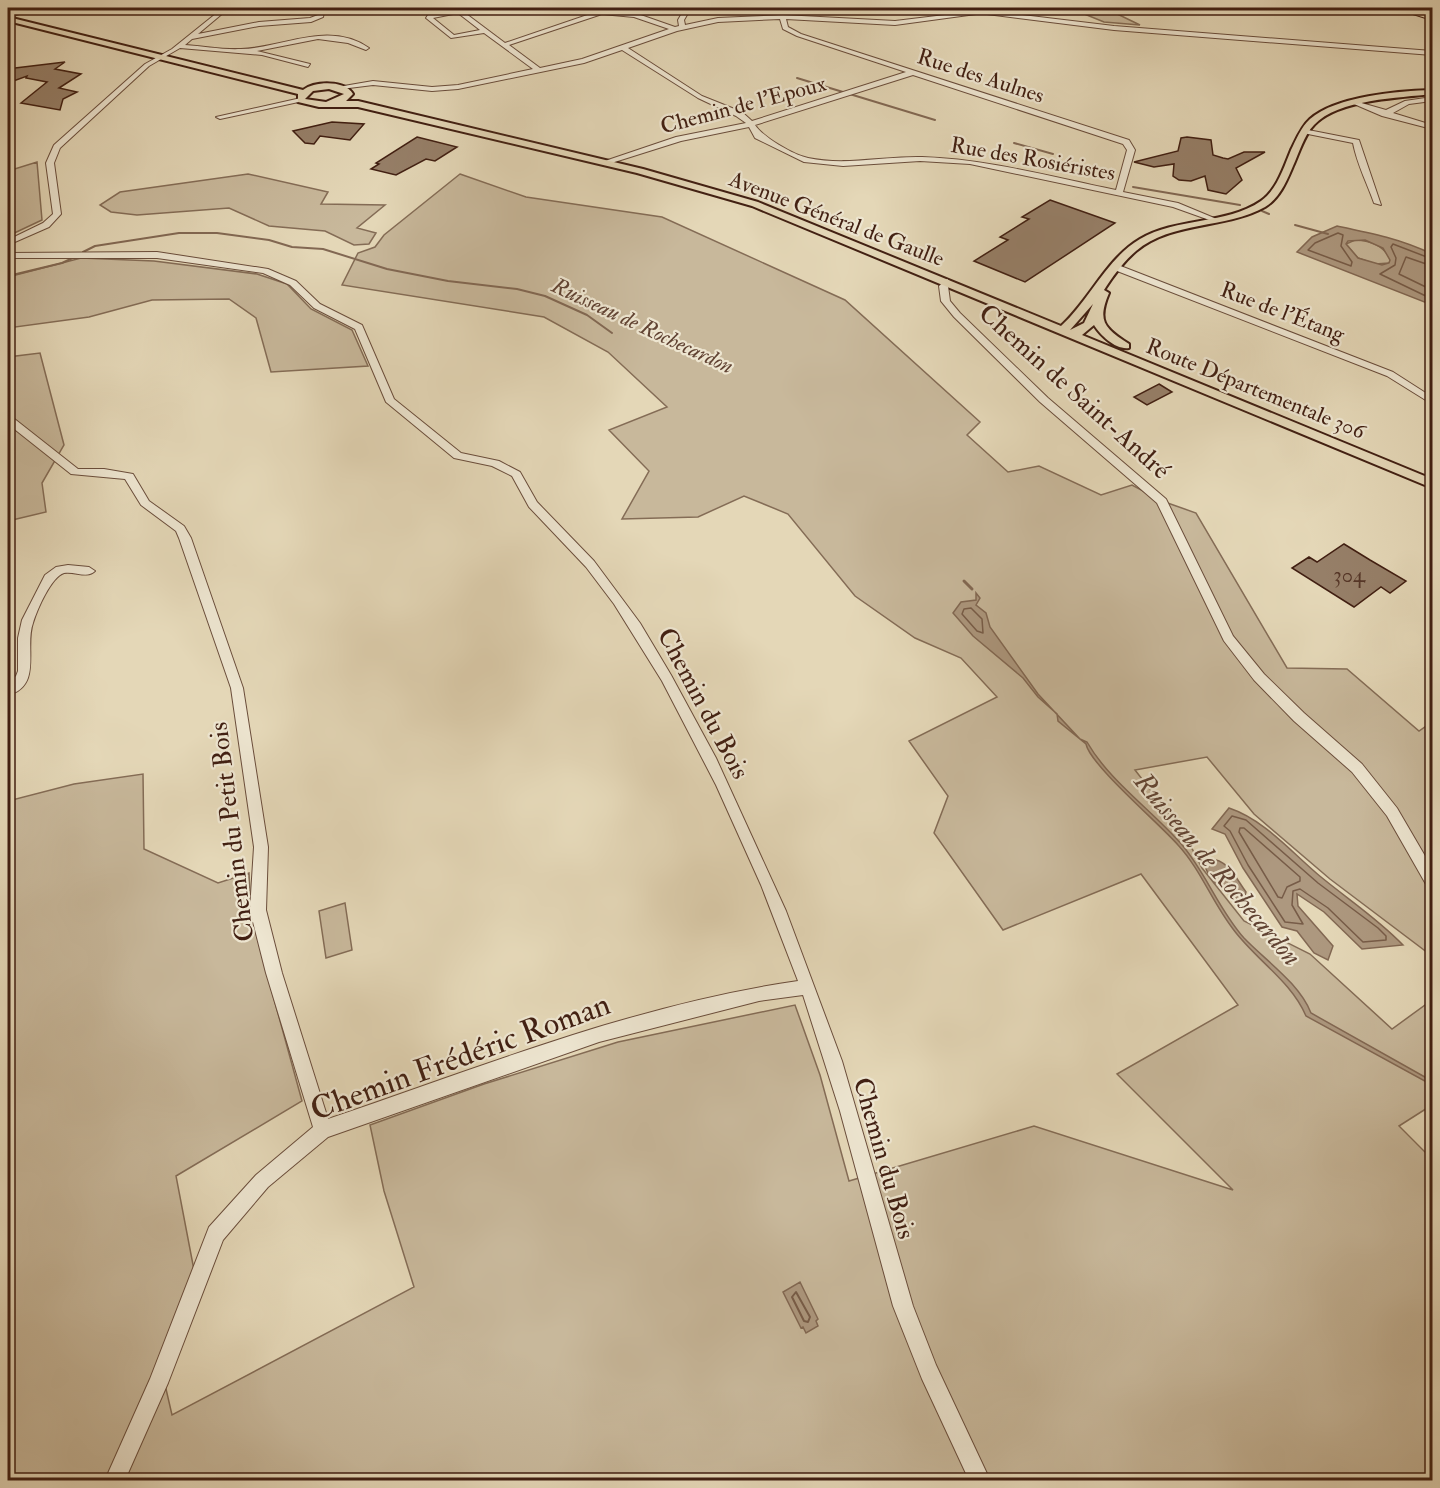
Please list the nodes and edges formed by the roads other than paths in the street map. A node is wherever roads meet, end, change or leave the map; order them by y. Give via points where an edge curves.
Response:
1 (33, 8) edge
2 (226, 8) edge
3 (322, 8) edge
4 (369, 8) edge
5 (382, 8) edge
6 (554, 8) edge
7 (572, 8) edge
8 (688, 8) edge
9 (1398, 8) edge
10 (758, 10) dead end
11 (975, 10) edge
12 (989, 10) edge
13 (762, 17) junction
14 (783, 17) junction
15 (1432, 17) edge
16 (8, 18) edge
17 (267, 23) junction
18 (679, 28) junction
19 (276, 30) dead end
20 (485, 31) junction
21 (187, 37) junction
22 (504, 45) junction
23 (117, 46) junction
24 (179, 46) junction
25 (366, 48) dead end
26 (624, 48) junction
27 (237, 52) junction
28 (1432, 53) edge
29 (167, 58) junction
30 (308, 65) dead end
31 (537, 69) junction
32 (914, 72) junction
33 (315, 87) junction
34 (346, 92) junction
35 (1432, 92) edge
36 (302, 96) junction
37 (1432, 99) edge
38 (336, 103) junction
39 (1358, 104) junction
40 (1385, 114) junction
41 (220, 117) dead end
42 (750, 124) junction
43 (1432, 127) edge
44 (1306, 131) junction
45 (617, 159) junction
46 (1119, 192) junction
47 (1378, 204) dead end
48 (1215, 220) junction
49 (8, 243) edge
50 (8, 256) edge
51 (1115, 267) junction
52 (950, 279) junction
53 (1105, 285) junction
54 (1097, 311) junction
55 (1077, 330) junction
56 (1125, 346) junction
57 (1432, 400) edge
58 (8, 419) edge
59 (1432, 477) edge
60 (1432, 484) edge
61 (89, 571) dead end
62 (8, 690) edge
63 (1432, 881) edge
64 (808, 987) junction
65 (323, 1131) junction
66 (115, 1480) edge
67 (980, 1480) edge

1 - 16 street
2 - 21 street
3 - 17 street via 317,19
4 - 5 street
6 - 7 street
8 - 18 street
9 - 15 highway
10 - 13 street
11 - 12 street
11 - 14 street via 865,23
12 - 28 street via 1114,28
13 - 14 street
13 - 18 street
14 - 32 street, Rue des Aulnes via 785,28 795,34
16 - 23 main road
17 - 19 street
17 - 21 street
18 - 22 street via 635,15 602,12
18 - 26 street
20 - 20 street via 459,11 428,18 453,37
20 - 22 street
21 - 24 street
22 - 31 street
23 - 29 main road
23 - 29 main road
24 - 27 street
24 - 29 street
25 - 27 street via 348,38 334,36
26 - 31 street via 584,61
26 - 42 street, Rue des Rosiéristes
27 - 30 street via 262,53
29 - 33 main road
29 - 36 main road
29 - 49 street via 147,65 52,154 57,214 46,225
31 - 34 street via 446,89 383,85
32 - 42 street, Chemin de l'Epoux
32 - 46 street, Rue des Aulnes via 1126,142 1131,150
33 - 34 main road, Avenue Général de Gaulle
33 - 36 main road
34 - 38 main road
34 - 45 main road, Avenue Général de Gaulle
35 - 39 main road
36 - 38 main road, Avenue Général de Gaulle via 313,104
36 - 41 street
37 - 40 street via 1407,102
38 - 45 main road, Avenue Général de Gaulle
39 - 40 street
39 - 44 main road via 1325,112
40 - 43 street
42 - 45 street, Chemin de l'Epoux via 699,133
42 - 46 street, Rue des Rosiéristes via 753,132 768,143 814,162 955,161
44 - 47 street via 1356,142
44 - 48 main road via 1271,198 1247,211
45 - 52 main road, Avenue Général de Gaulle via 745,200
46 - 48 street, Rue des Rosiéristes via 1186,207
48 - 51 main road via 1145,240
50 - 64 street, Chemin du Bois via 157,255 264,271 293,283 317,306 359,327 390,400 458,456 495,464 516,474 524,494 592,566 625,609 723,786
51 - 53 main road
51 - 57 street, Rue de l'Étang via 1390,374
52 - 55 main road, Route Départementale 306
52 - 63 street, Chemin de Saint-André via 942,292 957,315 1044,400 1162,501 1228,638 1259,677 1357,768 1392,812
53 - 54 main road
53 - 55 main road
54 - 55 main road via 1089,324
54 - 56 main road via 1096,321 1101,328
55 - 56 main road, Route Départementale 306
55 - 60 main road, Route Départementale 306
56 - 59 main road, Route Départementale 306
58 - 65 street, Chemin du Petit Bois via 75,472 129,476 145,503 180,529 185,538 237,688 261,847 258,910
61 - 62 street via 59,569 45,581 25,629 25,674 19,684
64 - 65 street, Chemin Frédéric Roman via 759,994 599,1034
64 - 67 street, Chemin du Bois via 866,1170 902,1304 940,1399
65 - 66 street, Chemin Frédéric Roman via 262,1181 216,1234

